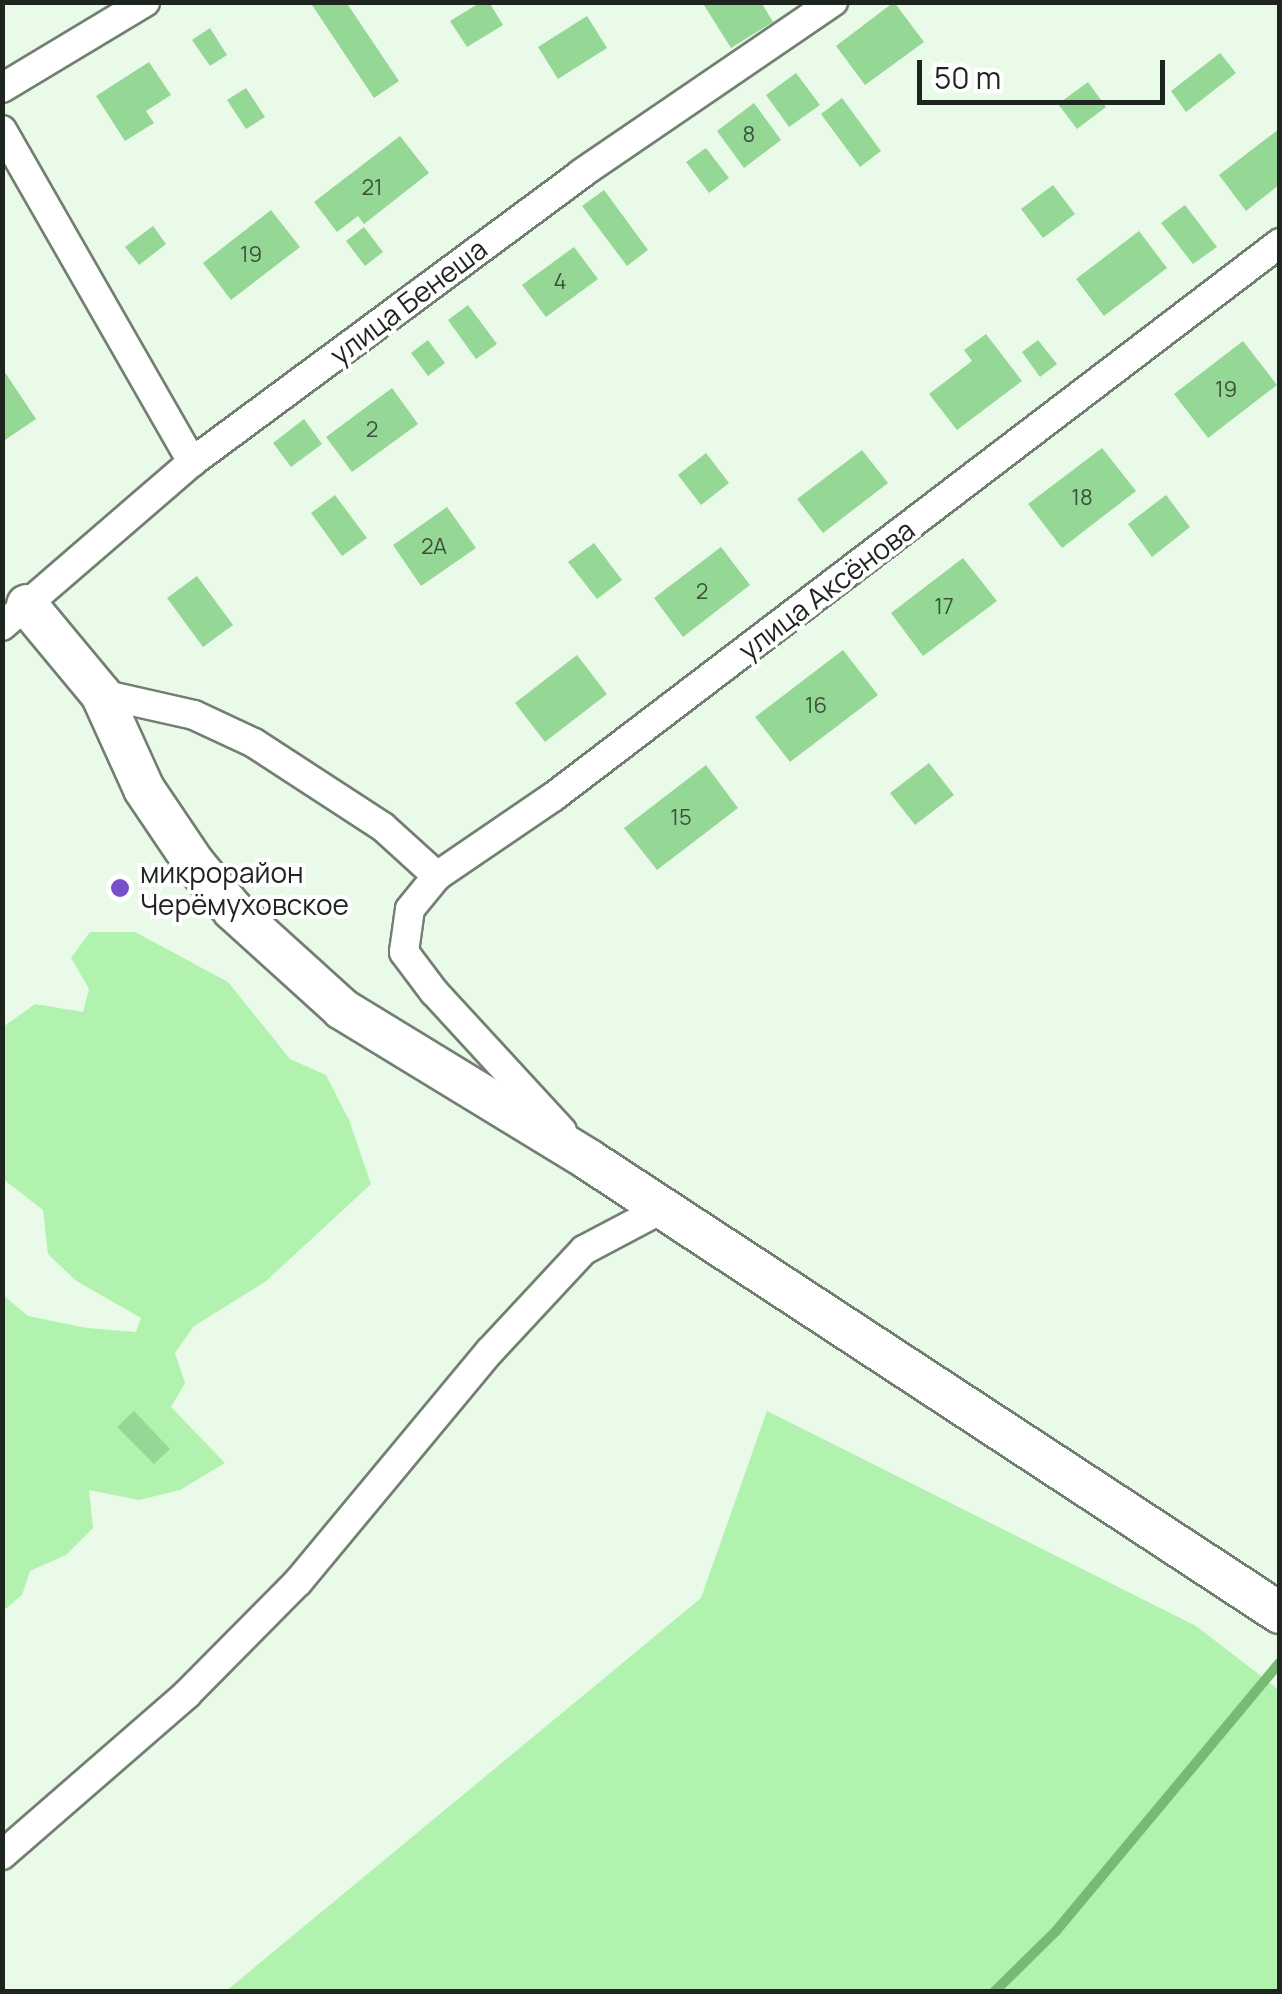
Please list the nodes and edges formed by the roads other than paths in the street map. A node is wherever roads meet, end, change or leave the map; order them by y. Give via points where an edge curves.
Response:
1 (145, 2) edge
2 (834, 2) edge
3 (2, 88) edge
4 (2, 130) edge
5 (1280, 243) edge
6 (192, 462) junction
7 (15, 615) edge
8 (102, 694) junction
9 (438, 876) junction
10 (590, 1160) junction
11 (660, 1210) junction
12 (1280, 1613) edge
13 (2, 1855) edge

1 - 3 street
2 - 6 street, улица Бенеша via 582,173
4 - 6 street
5 - 9 street, улица Аксёнова via 554,797
6 - 7 street, улица Бенеша
7 - 8 street
8 - 9 street via 194,716 254,743 383,827
8 - 10 street via 144,788 233,910 342,1009
9 - 10 street, улица Аксёнова via 410,909 404,952
10 - 11 street
11 - 12 street
11 - 13 street via 584,1250 490,1350 298,1582 187,1694

